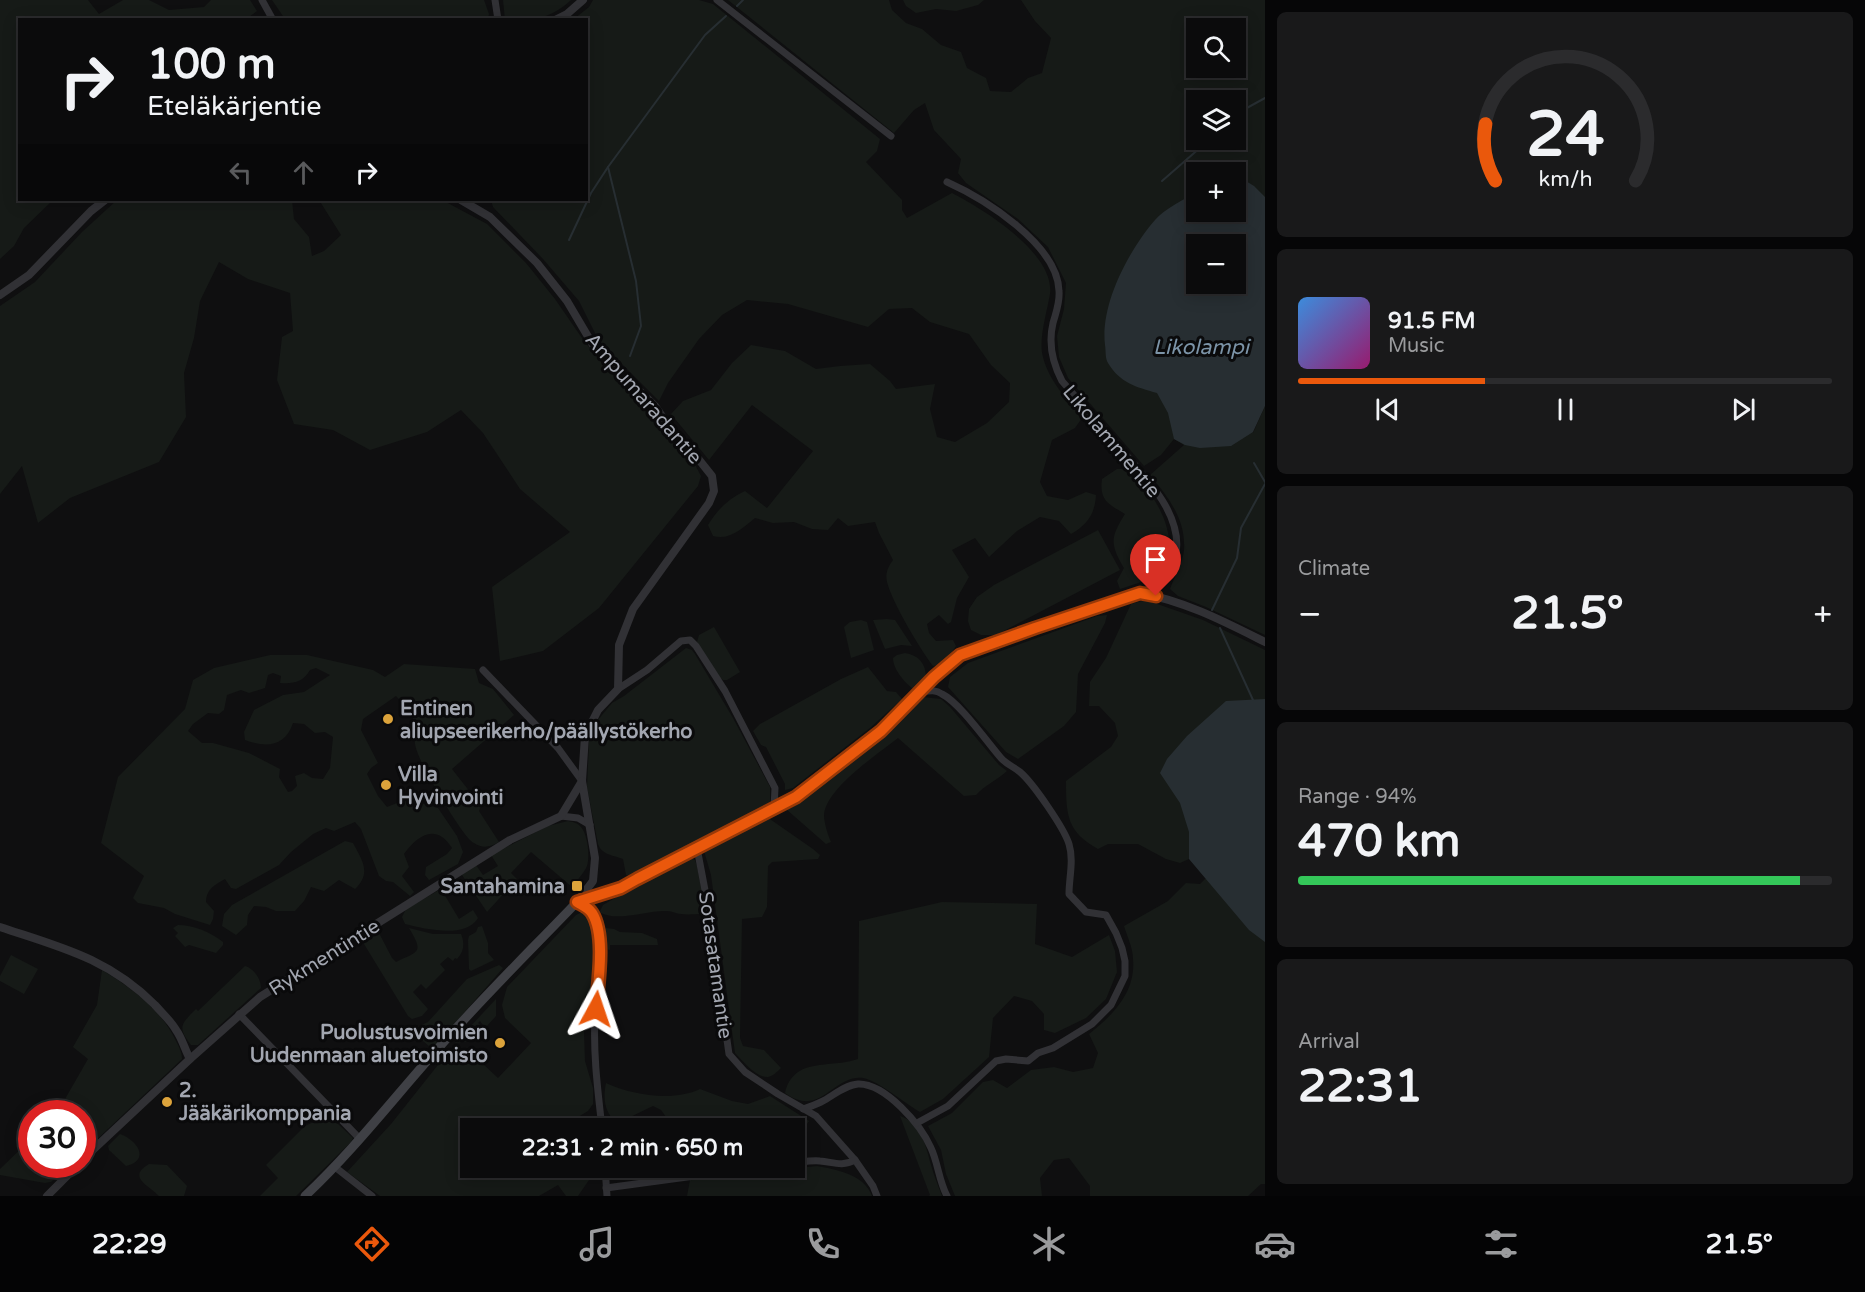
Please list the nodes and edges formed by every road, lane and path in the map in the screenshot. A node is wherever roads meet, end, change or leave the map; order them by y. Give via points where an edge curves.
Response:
1 (262, 0) edge
2 (495, 0) edge
3 (583, 0) edge
4 (717, 0) edge
5 (272, 18) edge
6 (498, 18) edge
7 (559, 18) edge
8 (891, 136) dead end
9 (947, 182) dead end
10 (104, 201) edge
11 (463, 201) edge
12 (480, 201) edge
13 (484, 212) junction
14 (0, 295) edge
15 (1140, 593) junction
16 (1265, 642) edge
17 (483, 670) dead end
18 (618, 689) junction
19 (920, 692) junction
20 (582, 781) junction
21 (774, 808) junction
22 (561, 816) junction
23 (590, 825) junction
24 (697, 848) junction
25 (577, 902) junction
26 (0, 927) edge
27 (239, 1014) junction
28 (190, 1059) junction
29 (803, 1109) junction
30 (601, 1118) edge
31 (917, 1124) junction
32 (360, 1139) junction
33 (96, 1147) edge
34 (855, 1160) junction
35 (805, 1162) edge
36 (334, 1167) junction
37 (65, 1178) edge
38 (693, 1178) edge
39 (607, 1192) edge
40 (47, 1196) edge
41 (305, 1196) edge
42 (372, 1196) edge
43 (877, 1196) edge
44 (947, 1196) edge

1 - 5 street
2 - 6 street
3 - 7 street
4 - 8 street
9 - 15 street, Likolammentie via 995,209 1044,253 1059,290 1051,339 1054,366 1062,381 1155,488 1169,513 1176,533 1173,567 1166,578
10 - 14 street via 29,276
11 - 13 street, Ampumaradantie
12 - 13 street
13 - 18 street, Ampumaradantie via 537,263 567,301 593,345 654,406 712,476 714,491 709,503 633,609 619,645
15 - 16 street via 1203,612
15 - 19 street via 960,655
17 - 20 street via 558,748
18 - 20 street via 598,710 585,736
18 - 21 street via 681,641 690,640 725,691 756,750 775,788
19 - 21 street via 881,731 796,797
19 - 31 street via 932,690 953,702 1003,761 1021,772 1036,791 1069,843 1069,894 1086,912 1106,915 1122,948 1125,976 1111,1005 1092,1024 1028,1061 996,1061 948,1106
20 - 22 street
20 - 23 street
21 - 24 street
22 - 23 street via 578,818
22 - 27 street, Rykmentintie via 510,840
23 - 25 street via 595,858 593,881
24 - 25 street via 621,888
24 - 29 street, Sotasatamantie via 729,1054 745,1072
25 - 30 street via 592,913 597,924 601,955 595,1019
25 - 32 main road via 455,1029
26 - 28 street via 80,954 111,970 162,1013 176,1029
27 - 28 street, Rykmentintie
27 - 32 street
28 - 33 street, Rykmentintie
29 - 31 street via 855,1084 870,1085
29 - 34 street, Sotasatamantie via 816,1116
31 - 44 street via 933,1151
32 - 36 main road
34 - 35 street via 836,1164
34 - 43 street, Sotasatamantie
36 - 41 main road
36 - 42 street
37 - 40 street
38 - 39 street

